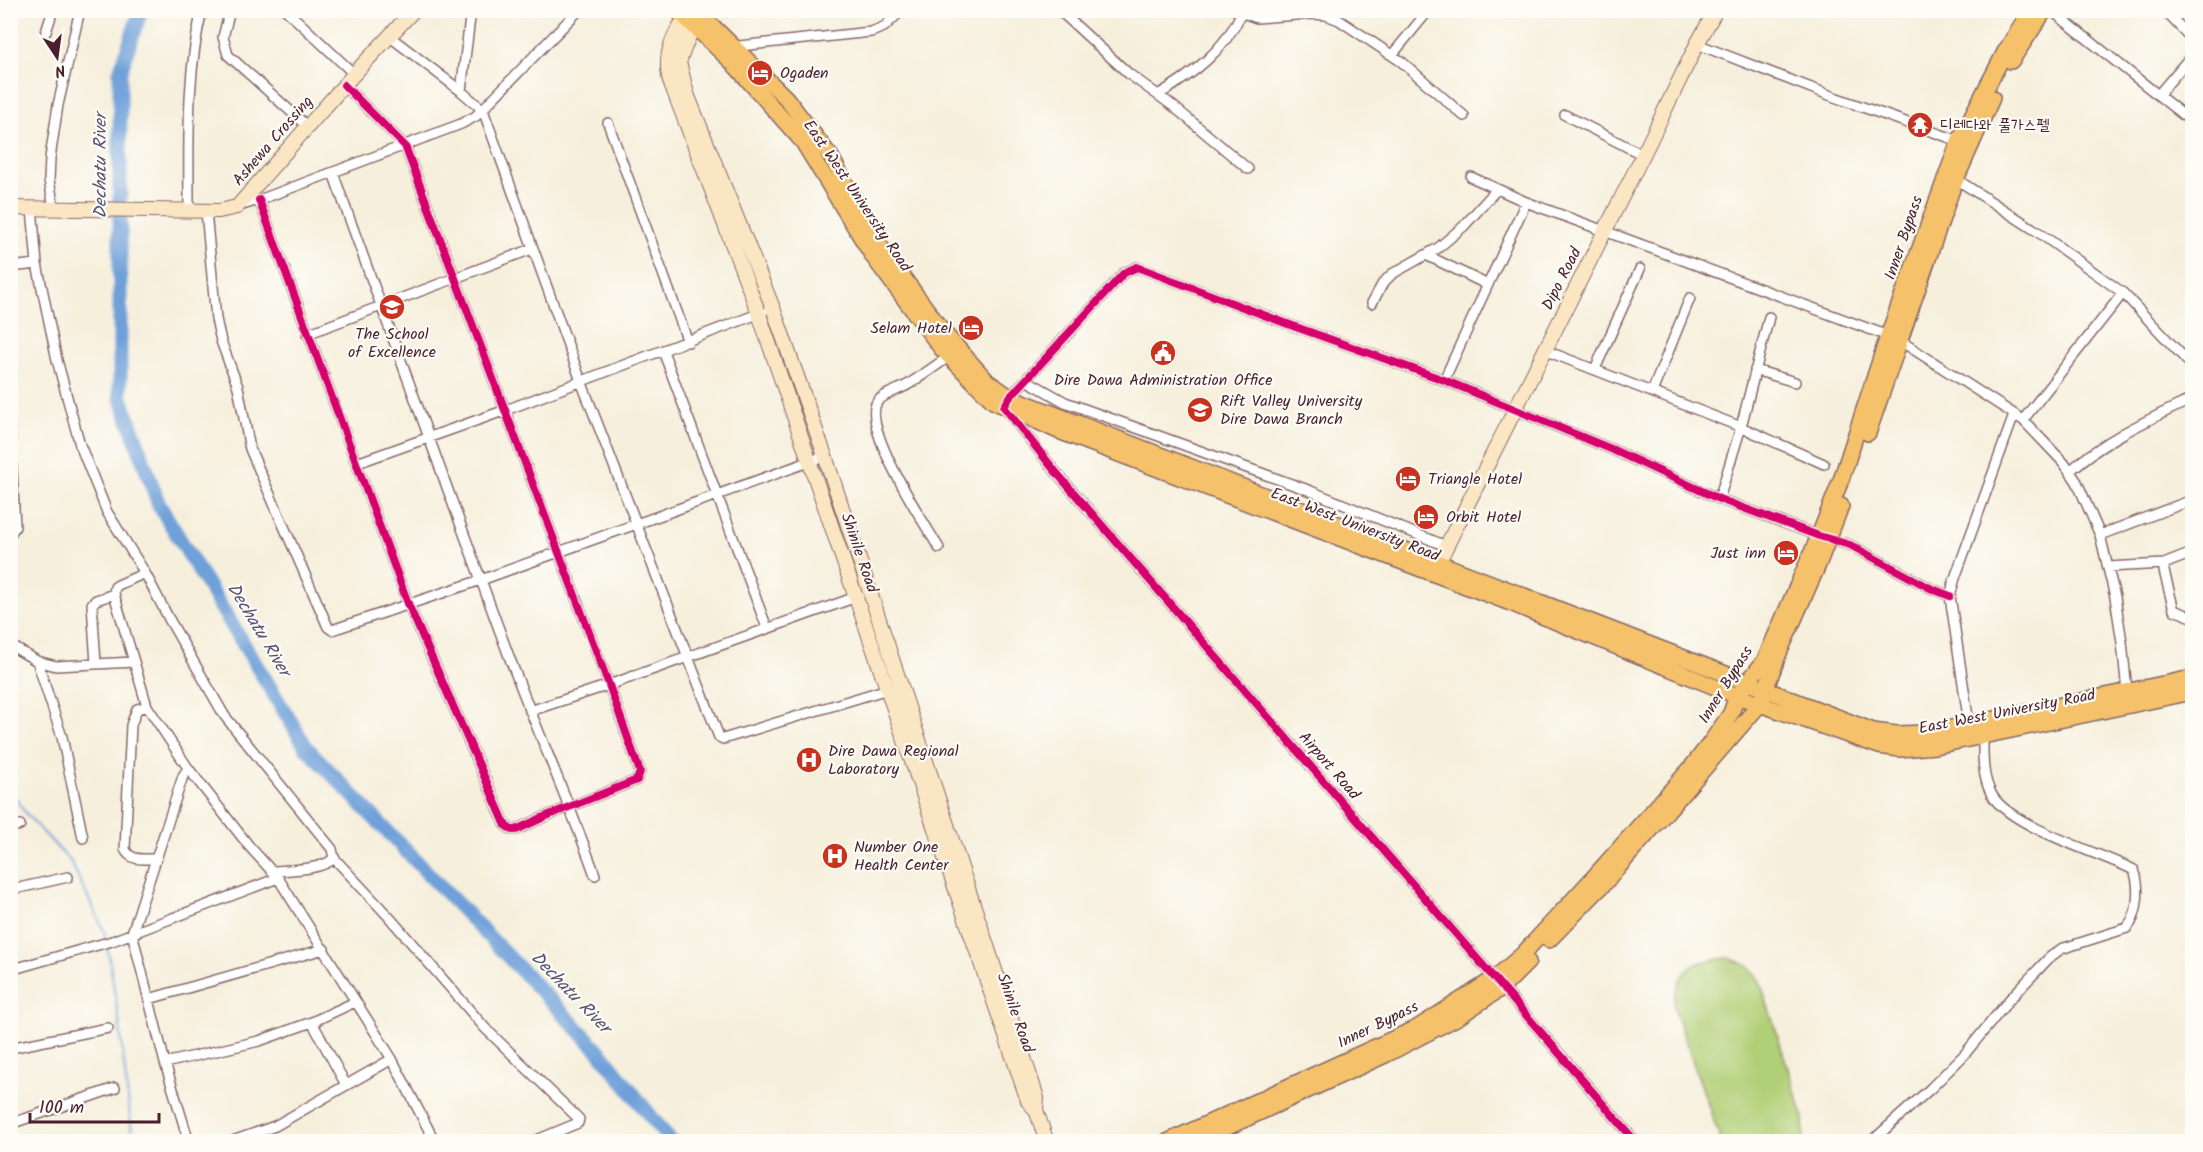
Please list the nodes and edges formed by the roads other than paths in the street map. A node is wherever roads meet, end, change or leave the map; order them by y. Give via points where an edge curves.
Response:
1 (53, 10) edge
2 (80, 10) edge
3 (202, 10) edge
4 (230, 10) edge
5 (286, 10) edge
6 (471, 10) edge
7 (579, 10) edge
8 (902, 10) edge
9 (1059, 10) edge
10 (1429, 10) edge
11 (1716, 10) edge
12 (2031, 10) edge
13 (2045, 10) edge
14 (2051, 10) edge
15 (2164, 10) edge
16 (410, 12) edge
17 (1238, 12) edge
18 (1296, 13) edge
19 (691, 15) edge
20 (46, 32) dead end
21 (389, 36) junction
22 (2193, 39) edge
23 (1697, 44) junction
24 (727, 48) junction
25 (1392, 55) junction
26 (2193, 55) edge
27 (354, 74) junction
28 (344, 85) junction
29 (461, 91) junction
30 (2159, 94) junction
31 (1158, 95) junction
32 (483, 110) junction
33 (1565, 115) dead end
34 (1464, 116) dead end
35 (2193, 122) edge
36 (608, 123) dead end
37 (308, 126) junction
38 (1965, 143) junction
39 (405, 146) junction
40 (1643, 155) junction
41 (1248, 168) dead end
42 (333, 173) junction
43 (1471, 177) dead end
44 (1956, 179) junction
45 (260, 180) junction
46 (1497, 189) junction
47 (275, 194) junction
48 (259, 200) junction
49 (1526, 202) junction
50 (237, 207) junction
51 (10, 208) edge
52 (32, 208) junction
53 (54, 208) junction
54 (189, 211) junction
55 (206, 211) junction
56 (1605, 231) junction
57 (532, 249) junction
58 (1426, 255) junction
59 (37, 264) junction
60 (10, 267) edge
61 (1640, 269) dead end
62 (456, 278) junction
63 (1488, 285) junction
64 (2123, 293) junction
65 (1690, 298) dead end
66 (1372, 303) dead end
67 (381, 306) junction
68 (773, 308) junction
69 (759, 314) junction
70 (1769, 317) dead end
71 (307, 334) junction
72 (1894, 338) junction
73 (688, 342) junction
74 (1545, 350) junction
75 (663, 351) junction
76 (953, 353) junction
77 (2193, 366) edge
78 (1595, 369) junction
79 (1755, 370) junction
80 (1026, 380) junction
81 (1444, 380) junction
82 (580, 381) junction
83 (1795, 382) dead end
84 (1652, 392) junction
85 (2193, 399) edge
86 (1007, 402) junction
87 (506, 410) junction
88 (1515, 411) junction
89 (2014, 415) junction
90 (2023, 420) junction
91 (1741, 427) junction
92 (10, 430) edge
93 (428, 437) junction
94 (825, 456) junction
95 (810, 461) junction
96 (357, 464) junction
97 (1824, 464) dead end
98 (2070, 471) junction
99 (718, 494) junction
100 (1719, 499) junction
101 (2193, 500) edge
102 (636, 523) junction
103 (10, 534) edge
104 (2100, 535) junction
105 (1824, 537) junction
106 (1446, 546) junction
107 (939, 548) dead end
108 (558, 553) junction
109 (2193, 553) edge
110 (2164, 564) junction
111 (2108, 567) junction
112 (1435, 568) junction
113 (145, 573) junction
114 (481, 580) junction
115 (870, 591) junction
116 (114, 594) junction
117 (1950, 596) junction
118 (856, 597) junction
119 (409, 606) junction
120 (2193, 616) edge
121 (767, 628) junction
122 (10, 645) edge
123 (688, 656) junction
124 (37, 661) junction
125 (134, 662) junction
126 (96, 664) junction
127 (2193, 678) edge
128 (1748, 682) junction
129 (901, 684) junction
130 (609, 685) junction
131 (887, 689) junction
132 (1766, 689) junction
133 (2127, 691) junction
134 (2193, 692) edge
135 (1737, 696) junction
136 (1760, 704) junction
137 (147, 706) junction
138 (530, 711) junction
139 (1969, 724) junction
140 (1983, 736) junction
141 (188, 768) junction
142 (570, 806) junction
143 (83, 838) dead end
144 (334, 858) junction
145 (154, 859) junction
146 (275, 874) junction
147 (595, 875) dead end
148 (68, 877) dead end
149 (10, 890) edge
150 (132, 933) junction
151 (324, 949) junction
152 (10, 970) edge
153 (1499, 982) junction
154 (149, 999) junction
155 (355, 1002) junction
156 (312, 1022) junction
157 (108, 1028) dead end
158 (10, 1048) edge
159 (392, 1059) junction
160 (165, 1063) junction
161 (346, 1085) junction
162 (115, 1088) dead end
163 (1036, 1110) junction
164 (10, 1124) edge
165 (250, 1139) edge
166 (1190, 1139) edge
167 (189, 1142) edge
168 (230, 1142) edge
169 (435, 1142) edge
170 (532, 1142) edge
171 (1047, 1142) edge
172 (1167, 1142) edge
173 (1636, 1142) edge
174 (1871, 1142) edge

1 - 20 street
2 - 53 street via 50,158
3 - 54 street via 192,77
4 - 37 street via 223,37 228,55
5 - 27 street
6 - 29 street
7 - 32 street
8 - 24 street via 884,27 871,32
9 - 31 street
10 - 25 street
11 - 23 street, Dipo Road
12 - 38 main road, Inner Bypass via 2005,52
13 - 38 main road, Inner Bypass via 2006,69
14 - 30 street
15 - 22 street
16 - 21 street, Ashewa Crossing
17 - 18 street via 1257,18
17 - 31 street via 1232,33 1220,47 1188,77
18 - 25 street via 1339,20
19 - 24 main road, East West University Road
19 - 68 street, Shinile Road via 679,62 687,94
19 - 69 street, Shinile Road via 671,45 666,67
21 - 27 street, Ashewa Crossing
21 - 29 street
23 - 38 street
23 - 40 street, Dipo Road
24 - 76 main road, East West University Road via 798,125 803,142 863,242
25 - 34 street
26 - 30 street
27 - 28 street, Ashewa Crossing
28 - 37 street, Ashewa Crossing
28 - 39 street
29 - 32 street
30 - 35 street
31 - 41 street
32 - 39 street via 461,124
32 - 57 street
33 - 40 street
36 - 73 street
37 - 45 street, Ashewa Crossing
38 - 44 main road, Inner Bypass
38 - 72 main road, Inner Bypass
39 - 42 street
39 - 62 street
40 - 56 street, Dipo Road
42 - 47 street
42 - 67 street
43 - 46 street
44 - 64 street
44 - 72 main road, Inner Bypass
45 - 47 street
45 - 50 street, Ashewa Crossing
46 - 49 street
46 - 58 street via 1464,226
47 - 48 street
48 - 50 street
48 - 71 street
49 - 56 street
49 - 63 street
50 - 55 street, Ashewa Crossing
51 - 52 street, Ashewa Crossing
52 - 53 street, Ashewa Crossing
52 - 59 street
53 - 54 street, Ashewa Crossing
54 - 55 street, Ashewa Crossing
55 - 119 street via 216,319 238,387 250,449 328,627 336,630
56 - 72 street
56 - 74 street, Dipo Road
57 - 62 street
57 - 82 street
58 - 63 street
58 - 66 street via 1392,274
59 - 60 street
59 - 113 street via 80,445 107,512
61 - 78 street
62 - 67 street
62 - 87 street
63 - 81 street
64 - 77 street
64 - 90 street
65 - 84 street
67 - 71 street
67 - 93 street
68 - 69 street
68 - 94 street, Shinile Road
69 - 73 street
69 - 95 street, Shinile Road
70 - 79 street
71 - 96 street
72 - 89 street
72 - 105 main road, Inner Bypass
73 - 75 street
74 - 78 street
74 - 88 street, Dipo Road
75 - 82 street
75 - 99 street
76 - 86 main road, East West University Road via 993,401
76 - 107 street via 908,385 884,396 875,410 891,466
78 - 84 street
79 - 83 street
79 - 91 street
80 - 81 street via 1124,273 1137,267
80 - 86 street
80 - 106 street via 1065,402 1308,490
81 - 88 street
82 - 87 street
82 - 102 street
84 - 91 street
85 - 98 street via 2122,432
86 - 112 main road, East West University Road via 1056,430
86 - 153 street, Airport Road via 1055,471
87 - 93 street
87 - 108 street
88 - 100 street via 1611,449
88 - 106 street, Dipo Road
89 - 90 street
89 - 117 street
90 - 98 street
91 - 97 street
91 - 100 street
92 - 103 street via 15,527
93 - 96 street
93 - 114 street
94 - 95 street
94 - 115 street, Shinile Road
95 - 99 street
95 - 118 street, Shinile Road
96 - 119 street
98 - 104 street
99 - 102 street
99 - 121 street
100 - 105 street
101 - 104 street
102 - 108 street
102 - 123 street
104 - 111 street
105 - 117 street via 1850,545
105 - 128 main road, Inner Bypass via 1765,660
105 - 132 main road, Inner Bypass
106 - 112 street, Dipo Road
108 - 114 street
108 - 130 street
109 - 110 street
110 - 111 street
110 - 120 street via 2175,610
111 - 133 street
112 - 128 main road, East West University Road
112 - 135 main road, East West University Road
113 - 116 street via 115,587
113 - 144 street via 224,715 332,849
114 - 119 street
114 - 138 street
115 - 118 street
115 - 129 street, Shinile Road
116 - 125 street
116 - 126 street via 92,604
117 - 139 street
118 - 121 street
118 - 131 street, Shinile Road
119 - 142 street via 506,826 516,830
121 - 123 street
122 - 124 street
123 - 130 street
123 - 131 street via 721,738
124 - 126 street via 56,666
124 - 143 street via 60,730
125 - 126 street
125 - 137 street
127 - 133 main road, East West University Road
128 - 132 main road, East West University Road
128 - 135 main road, Inner Bypass
129 - 131 street
129 - 163 street, Shinile Road via 1037,1098
130 - 138 street
130 - 142 street via 640,776
131 - 163 street, Shinile Road via 1028,1101
132 - 136 main road, Inner Bypass
132 - 139 main road, East West University Road via 1880,732 1916,734
133 - 139 main road, East West University Road
134 - 140 main road, East West University Road
135 - 136 main road, East West University Road
135 - 153 main road, Inner Bypass via 1731,713 1690,769
136 - 140 main road, East West University Road via 1845,736 1890,748 1914,749
136 - 153 main road, Inner Bypass via 1602,886
137 - 141 street
137 - 145 street via 137,709 131,725 124,849 134,858
138 - 142 street
140 - 174 street via 1984,770 1993,797 2028,825 2134,870 2134,916 2127,928 2061,949 2049,958 1964,1055
141 - 145 street
141 - 146 street
142 - 147 street
144 - 146 street via 319,866
144 - 170 street via 485,1028 579,1119 578,1123
145 - 150 street
146 - 150 street
146 - 151 street
148 - 149 street
150 - 152 street
150 - 154 street
151 - 154 street
151 - 155 street
153 - 166 main road, Inner Bypass via 1418,1028
153 - 173 street, Airport Road
154 - 160 street
155 - 156 street
155 - 159 street
156 - 160 street via 259,1041
156 - 161 street
157 - 158 street
159 - 161 street
159 - 169 street
160 - 167 street
161 - 165 street
162 - 164 street
163 - 171 street, Shinile Road
165 - 168 street
166 - 172 main road, Inner Bypass

